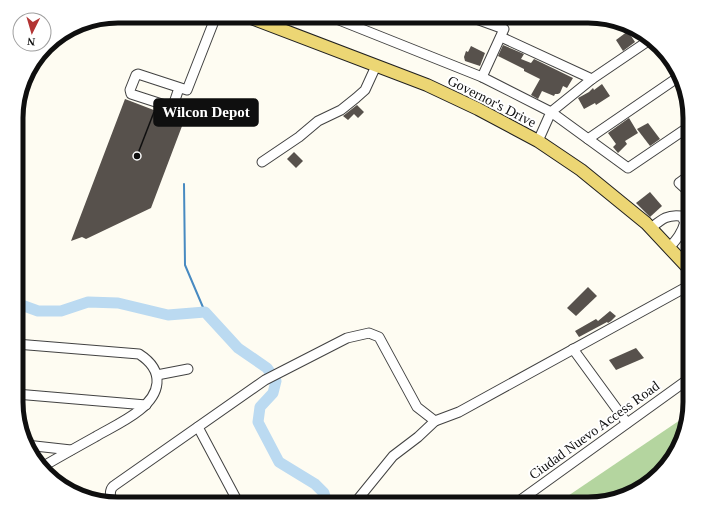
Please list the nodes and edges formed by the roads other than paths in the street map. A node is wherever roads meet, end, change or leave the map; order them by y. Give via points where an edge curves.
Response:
1 (213, 23) edge
2 (264, 23) edge
3 (347, 23) edge
4 (487, 23) edge
5 (501, 37) junction
6 (646, 43) edge
7 (376, 66) junction
8 (482, 77) junction
9 (592, 79) junction
10 (675, 80) edge
11 (179, 88) junction
12 (551, 112) junction
13 (683, 131) edge
14 (588, 139) junction
15 (538, 141) junction
16 (262, 162) dead end
17 (683, 180) edge
18 (683, 187) edge
19 (683, 218) edge
20 (683, 225) edge
21 (651, 228) junction
22 (669, 248) junction
23 (683, 263) edge
24 (683, 289) edge
25 (23, 345) edge
26 (573, 349) junction
27 (188, 369) dead end
28 (157, 375) junction
29 (683, 383) edge
30 (23, 395) edge
31 (146, 405) junction
32 (435, 421) junction
33 (627, 423) junction
34 (198, 427) junction
35 (34, 446) edge
36 (71, 450) junction
37 (46, 464) edge
38 (110, 497) edge
39 (235, 497) edge
40 (360, 497) edge
41 (525, 497) edge

1 - 11 street via 189,87 187,90
2 - 7 main road, Governor's Drive
3 - 8 street
4 - 5 street via 504,29
5 - 8 street
5 - 9 street
6 - 9 street
7 - 15 main road, Governor's Drive via 427,85
7 - 16 street via 365,90 341,110 318,121 299,138
8 - 12 street
9 - 12 street
10 - 14 street
11 - 11 street via 138,74 130,90 131,94 171,107
12 - 14 street
12 - 15 street
13 - 14 street via 628,168
15 - 21 main road, Governor's Drive via 593,180
17 - 18 street via 679,183
19 - 21 street via 672,215
20 - 22 street via 679,237
21 - 22 main road, Governor's Drive
22 - 23 main road, Governor's Drive
24 - 26 street
25 - 28 street via 139,354 148,359
26 - 32 street via 459,412
26 - 33 street
27 - 28 street
28 - 31 street via 156,389
29 - 33 street, Ciudad Nuevo Access Road
30 - 31 street
31 - 36 street via 132,416
32 - 34 street via 417,407 379,337 369,333 347,338 265,380
32 - 40 street via 393,456
33 - 41 street, Ciudad Nuevo Access Road
34 - 38 street via 112,487
34 - 39 street
35 - 36 street
36 - 37 street

